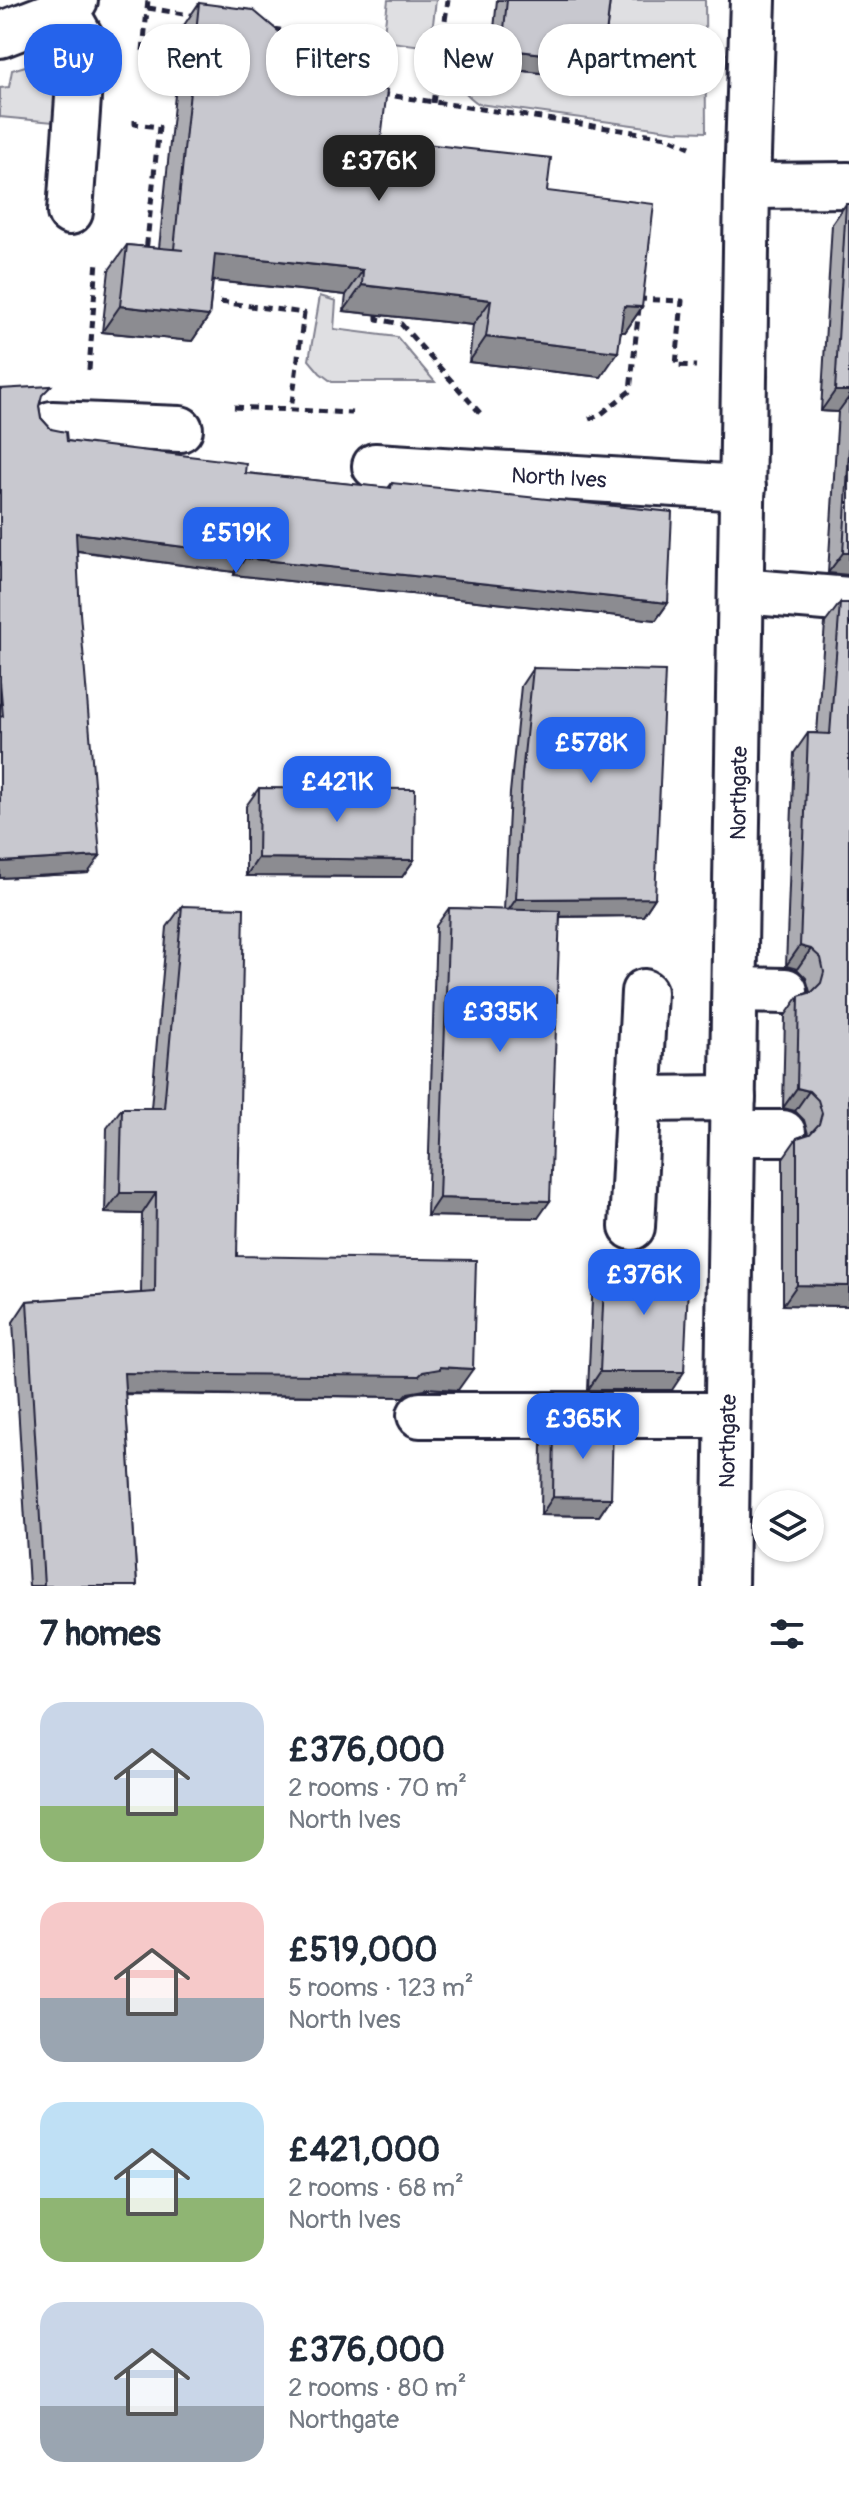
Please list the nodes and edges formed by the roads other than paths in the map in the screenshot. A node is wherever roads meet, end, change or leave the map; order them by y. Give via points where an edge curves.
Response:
1 (753, 0) edge
2 (70, 5) edge
3 (0, 35) edge
4 (849, 185) edge
5 (747, 186) junction
6 (70, 212) dead end
7 (52, 424) dead end
8 (180, 429) dead end
9 (375, 466) dead end
10 (743, 488) junction
11 (741, 591) junction
12 (849, 600) edge
13 (735, 990) junction
14 (785, 991) dead end
15 (644, 992) dead end
16 (638, 1099) junction
17 (733, 1115) junction
18 (783, 1133) dead end
19 (632, 1227) dead end
20 (420, 1415) dead end
21 (727, 1415) junction
22 (725, 1586) edge

1 - 5 street, Northgate
2 - 3 street
2 - 6 street via 82,40
4 - 5 street
5 - 10 street, Northgate
7 - 8 street
9 - 10 street, North Ives
10 - 11 street, Northgate
11 - 12 street
11 - 13 street, Northgate
13 - 14 street
13 - 17 street, Northgate
15 - 16 street
16 - 17 street
16 - 19 street
17 - 18 street
17 - 21 street, Northgate
20 - 21 street
21 - 22 street, Northgate

